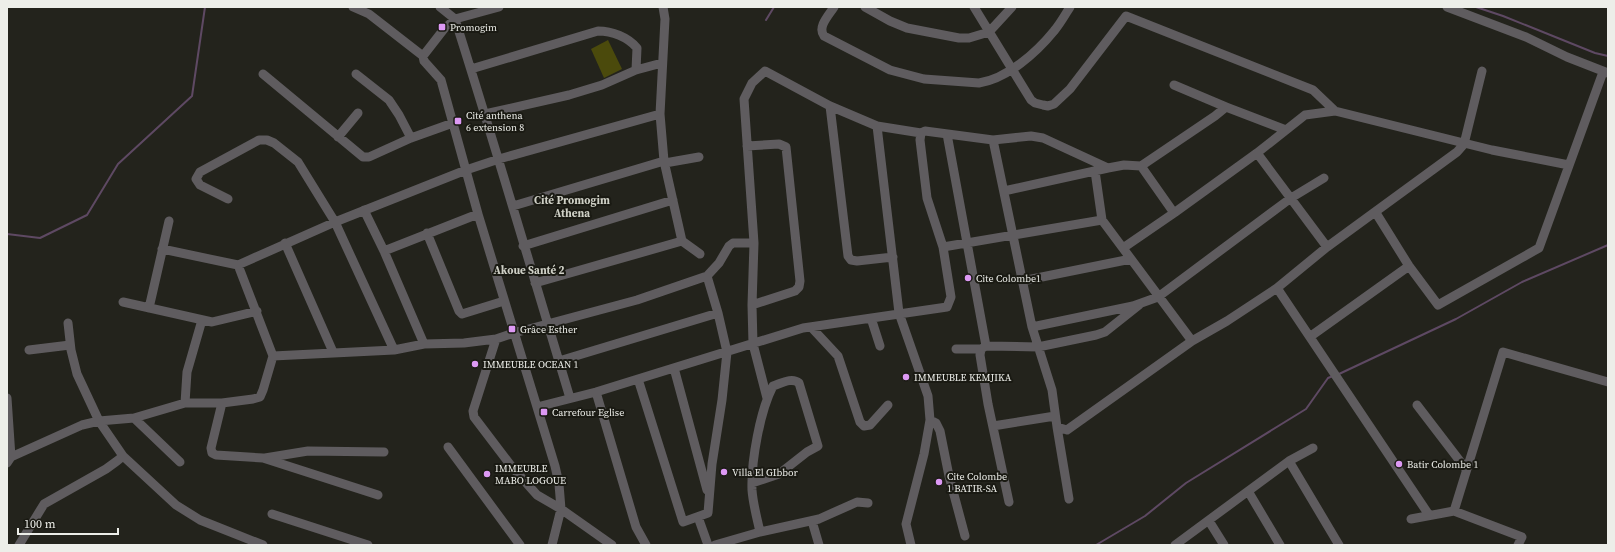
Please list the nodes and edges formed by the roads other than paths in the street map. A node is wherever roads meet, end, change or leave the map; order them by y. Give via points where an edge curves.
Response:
1 (353, 7) edge
2 (440, 7) edge
3 (498, 7) edge
4 (662, 7) edge
5 (834, 7) edge
6 (865, 7) edge
7 (974, 7) edge
8 (1012, 7) edge
9 (1070, 7) edge
10 (1447, 7) edge
11 (455, 19) junction
12 (989, 32) junction
13 (423, 56) junction
14 (662, 63) junction
15 (471, 69) junction
16 (1012, 69) junction
17 (636, 70) junction
18 (1482, 72) dead end
19 (1605, 73) edge
20 (263, 74) dead end
21 (356, 74) dead end
22 (1174, 85) dead end
23 (830, 106) junction
24 (1226, 106) junction
25 (1335, 111) junction
26 (358, 113) dead end
27 (485, 114) junction
28 (660, 114) junction
29 (453, 123) junction
30 (877, 126) junction
31 (1286, 130) junction
32 (921, 133) junction
33 (947, 134) junction
34 (338, 137) junction
35 (411, 138) junction
36 (993, 140) junction
37 (1464, 144) junction
38 (747, 146) junction
39 (1257, 153) junction
40 (699, 157) dead end
41 (499, 159) junction
42 (664, 162) junction
43 (1141, 166) junction
44 (1570, 166) junction
45 (1108, 168) junction
46 (466, 170) junction
47 (1095, 171) junction
48 (1324, 178) dead end
49 (1004, 191) junction
50 (1291, 198) junction
51 (228, 199) dead end
52 (673, 200) junction
53 (513, 206) junction
54 (364, 210) junction
55 (1376, 212) junction
56 (478, 214) junction
57 (1174, 214) junction
58 (1102, 220) junction
59 (169, 221) dead end
60 (335, 222) junction
61 (427, 233) junction
62 (1013, 235) junction
63 (682, 242) junction
64 (754, 243) junction
65 (967, 243) junction
66 (285, 244) junction
67 (523, 246) junction
68 (943, 247) junction
69 (1327, 247) junction
70 (162, 248) junction
71 (1123, 248) junction
72 (384, 251) junction
73 (700, 254) dead end
74 (893, 257) junction
75 (1131, 260) junction
76 (238, 265) junction
77 (1410, 266) junction
78 (707, 276) junction
79 (1022, 281) junction
80 (535, 283) junction
81 (1278, 288) junction
82 (1158, 297) junction
83 (504, 301) junction
84 (123, 302) dead end
85 (1143, 302) junction
86 (752, 305) junction
87 (149, 308) junction
88 (257, 311) junction
89 (718, 313) junction
90 (899, 314) junction
91 (871, 318) junction
92 (202, 320) junction
93 (68, 323) dead end
94 (547, 325) junction
95 (811, 327) junction
96 (1032, 327) junction
97 (514, 333) junction
98 (1311, 336) junction
99 (496, 339) junction
100 (1192, 341) junction
101 (424, 344) junction
102 (753, 344) junction
103 (70, 346) junction
104 (880, 346) dead end
105 (984, 347) junction
106 (1038, 347) junction
107 (956, 349) dead end
108 (29, 350) dead end
109 (394, 350) junction
110 (333, 352) junction
111 (726, 352) junction
112 (273, 356) junction
113 (559, 361) junction
114 (674, 368) junction
115 (638, 379) junction
116 (1608, 382) edge
117 (596, 392) junction
118 (7, 398) edge
119 (570, 398) junction
120 (767, 398) junction
121 (184, 403) junction
122 (222, 403) junction
123 (888, 405) dead end
124 (1417, 405) dead end
125 (537, 407) junction
126 (1056, 416) junction
127 (134, 418) junction
128 (930, 420) junction
129 (99, 421) junction
130 (993, 426) junction
131 (1057, 427) junction
132 (448, 448) dead end
133 (1313, 448) dead end
134 (384, 452) dead end
135 (123, 456) junction
136 (263, 458) junction
137 (9, 460) edge
138 (1289, 461) junction
139 (180, 462) dead end
140 (1466, 469) junction
141 (752, 483) junction
142 (1248, 491) junction
143 (378, 495) dead end
144 (710, 498) junction
145 (1069, 498) dead end
146 (1009, 502) dead end
147 (868, 503) dead end
148 (561, 509) junction
149 (1454, 511) junction
150 (272, 514) dead end
151 (1429, 515) junction
152 (698, 517) junction
153 (1410, 518) dead end
154 (812, 521) junction
155 (1209, 521) junction
156 (760, 532) junction
157 (965, 536) dead end
158 (19, 545) edge
159 (263, 545) edge
160 (368, 545) edge
161 (520, 545) edge
162 (552, 545) edge
163 (612, 545) edge
164 (646, 545) edge
165 (708, 545) edge
166 (715, 545) edge
167 (819, 545) edge
168 (911, 545) edge
169 (1175, 545) edge
170 (1224, 545) edge
171 (1280, 545) edge
172 (1339, 545) edge
173 (1518, 545) edge

1 - 13 street via 369,14
2 - 11 street
3 - 11 street
4 - 14 street via 665,19
5 - 16 street via 821,27 821,33 890,70 924,79 979,83 988,82
6 - 12 street via 907,28 959,38
7 - 12 street
8 - 12 street
9 - 16 street via 1056,30 1037,50
10 - 19 street via 1526,37
11 - 13 street
11 - 15 street
12 - 16 street
13 - 29 street via 424,61 441,80
14 - 17 street
14 - 28 street
15 - 17 street via 598,31 608,31 632,41 638,48
15 - 27 street
16 - 25 street via 1031,100 1048,106 1054,104 1070,89 1126,16 1313,90
17 - 27 street via 569,95
18 - 37 street
19 - 44 street
20 - 34 street
21 - 35 street via 389,100 400,115
22 - 24 street
23 - 30 street
23 - 38 street via 765,71 752,83 744,99
23 - 74 street via 848,256 857,261
24 - 31 street
24 - 43 street
25 - 31 street via 1305,115
25 - 37 street
26 - 34 street
27 - 41 street
28 - 41 street
28 - 42 street
29 - 35 street
29 - 46 street
30 - 32 street
30 - 74 street
31 - 39 street
32 - 33 street via 925,131
32 - 68 street via 927,198
33 - 36 street
33 - 65 street
34 - 35 street via 363,157 369,157
36 - 45 street via 1031,136 1043,138
36 - 49 street
37 - 44 street
37 - 55 street via 1457,152
38 - 64 street
38 - 86 street via 779,144 786,147 800,281 795,291
39 - 50 street
39 - 57 street
40 - 42 street
41 - 46 street
41 - 53 street
42 - 52 street
42 - 53 street
43 - 45 street
43 - 57 street
44 - 77 street via 1539,248 1438,305
45 - 47 street
46 - 54 street
46 - 56 street
47 - 49 street
47 - 58 street
48 - 50 street
49 - 62 street
50 - 69 street
50 - 82 street
51 - 60 street via 200,185 196,179 200,172 259,140 267,140 298,162
52 - 63 street
52 - 67 street
53 - 67 street
54 - 60 street
54 - 72 street
55 - 69 street
55 - 77 street
56 - 61 street
56 - 83 street
57 - 71 street
58 - 62 street
58 - 71 street
59 - 70 street
60 - 66 street
60 - 109 street
61 - 72 street
61 - 83 street via 458,311 462,314
62 - 65 street
62 - 79 street
63 - 73 street
63 - 80 street
64 - 78 street via 733,243
64 - 86 street
65 - 68 street
65 - 105 street
66 - 76 street
66 - 110 street
67 - 80 street
68 - 90 street via 951,298 947,307
69 - 81 street
70 - 76 street
70 - 87 street
71 - 75 street
72 - 101 street
74 - 90 street
75 - 79 street
75 - 82 street
76 - 88 street
77 - 98 street
78 - 89 street
78 - 94 street via 637,300
79 - 96 street
80 - 94 street
81 - 98 street
81 - 100 street
82 - 85 street
82 - 100 street
83 - 97 street
84 - 87 street
85 - 96 street
85 - 106 street via 1105,332
86 - 102 street
87 - 92 street
88 - 92 street via 212,322
88 - 112 street
89 - 111 street
89 - 113 street
90 - 91 street
90 - 128 street via 928,396
91 - 95 street
91 - 104 street
92 - 121 street via 187,372
93 - 103 street
94 - 97 street
94 - 113 street
95 - 102 street
95 - 123 street via 838,356 860,422 864,426 870,425
96 - 106 street
97 - 99 street
97 - 125 street
98 - 151 street
99 - 101 street
99 - 148 street via 473,411 474,418 537,495
100 - 131 street via 1067,430
101 - 109 street
102 - 111 street
102 - 120 street
103 - 108 street
103 - 129 street via 77,374
105 - 106 street
105 - 107 street
105 - 130 street via 980,355
106 - 126 street via 1052,390
109 - 110 street
110 - 112 street
111 - 114 street
111 - 144 street
112 - 122 street via 260,397
113 - 119 street
114 - 115 street
114 - 144 street
115 - 117 street
115 - 152 street via 683,522
116 - 140 street via 1503,352
117 - 119 street
117 - 164 street via 636,527
118 - 137 street
119 - 125 street
120 - 141 street via 756,443
120 - 141 street via 773,386 793,380 800,383 819,443 779,474
121 - 122 street
121 - 127 street
122 - 136 street via 210,448 212,452 216,455
124 - 140 street
125 - 148 street via 560,484
126 - 130 street
126 - 131 street
127 - 129 street
127 - 139 street
128 - 157 street via 940,431
128 - 168 street via 906,524
129 - 135 street
129 - 137 street via 82,425
130 - 146 street
131 - 145 street
132 - 161 street
133 - 138 street
134 - 136 street via 308,451
135 - 158 street via 106,469 44,504
135 - 159 street via 176,505 200,520
136 - 143 street
138 - 142 street
138 - 172 street
140 - 149 street
141 - 156 street
142 - 155 street
142 - 171 street
144 - 152 street via 708,513
147 - 154 street via 857,502
148 - 162 street
148 - 163 street
149 - 151 street
149 - 173 street via 1522,537
150 - 160 street
151 - 153 street
152 - 165 street
154 - 156 street
154 - 167 street
155 - 169 street
155 - 170 street
156 - 166 street

